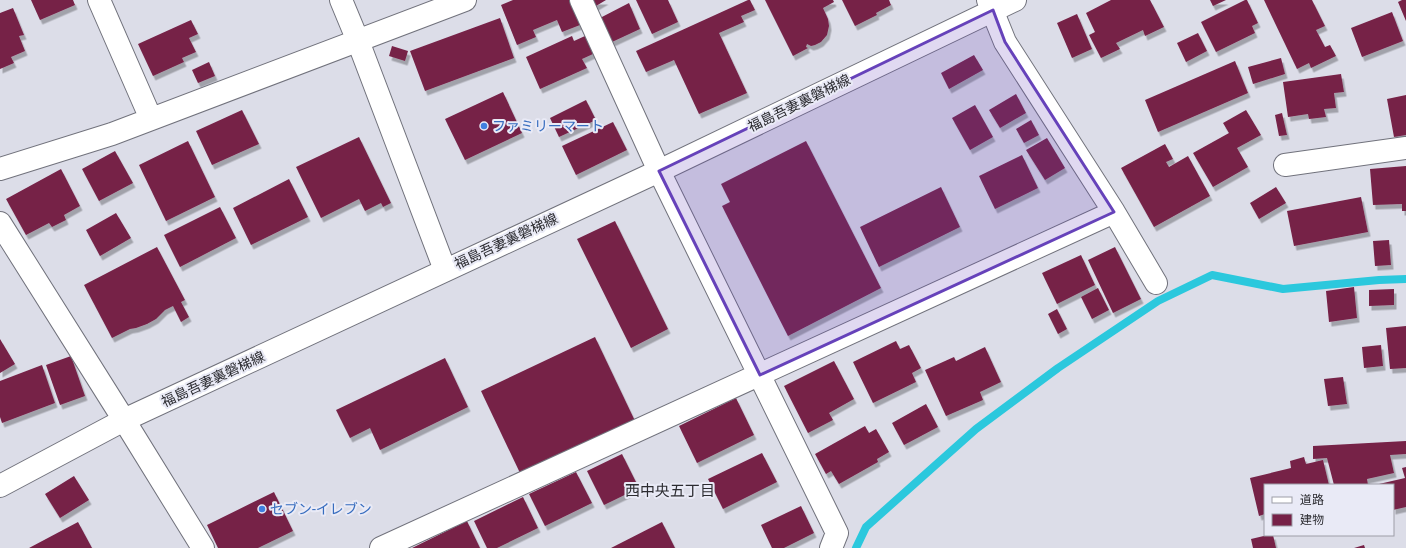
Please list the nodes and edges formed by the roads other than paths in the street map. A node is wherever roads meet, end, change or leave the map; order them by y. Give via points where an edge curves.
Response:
1 (99, 0) edge
2 (341, 0) edge
3 (465, 0) edge
4 (581, 0) edge
5 (1015, 0) edge
6 (435, 5) edge
7 (990, 5) edge
8 (358, 41) junction
9 (151, 119) junction
10 (1406, 148) edge
11 (1285, 166) dead end
12 (0, 169) edge
13 (659, 171) junction
14 (1114, 212) junction
15 (0, 222) edge
16 (446, 270) junction
17 (1156, 282) dead end
18 (760, 374) junction
19 (124, 420) junction
20 (0, 486) edge
21 (387, 547) edge
22 (203, 548) edge
23 (831, 548) edge

1 - 9 street
2 - 8 street
3 - 6 street
4 - 13 street
5 - 7 street, 福島吾妻裏磐梯線
6 - 8 street
7 - 13 street, 福島吾妻裏磐梯線
7 - 14 street via 1005,42
8 - 9 street
8 - 16 street
9 - 12 street
10 - 11 street
13 - 16 street, 福島吾妻裏磐梯線
13 - 18 street
14 - 17 street
14 - 18 street
15 - 19 street
16 - 19 street, 福島吾妻裏磐梯線
18 - 21 street
18 - 23 street via 837,533
19 - 20 street, 福島吾妻裏磐梯線
19 - 22 street

